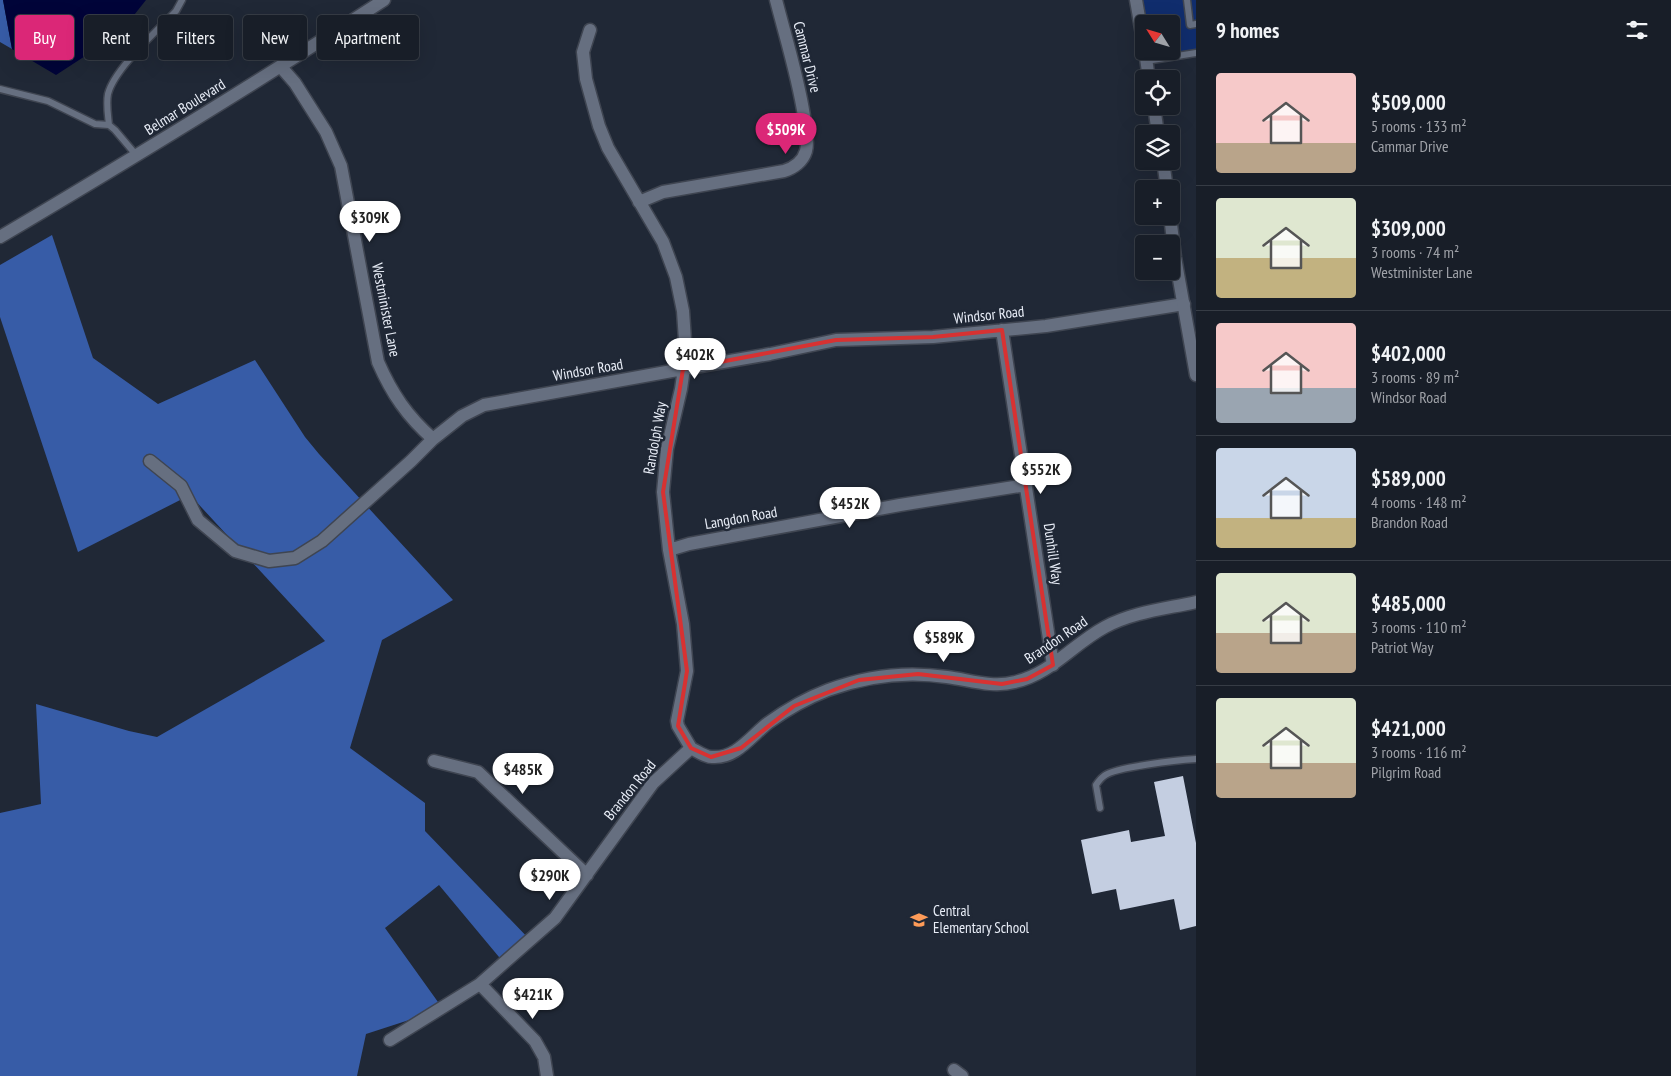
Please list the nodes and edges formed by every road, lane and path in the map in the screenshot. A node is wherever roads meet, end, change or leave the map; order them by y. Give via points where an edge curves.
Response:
1 (182, 0) edge
2 (384, 0) edge
3 (776, 0) edge
4 (1136, 0) edge
5 (1187, 0) edge
6 (1139, 15) edge
7 (1196, 24) edge
8 (590, 30) dead end
9 (1196, 53) edge
10 (1180, 54) edge
11 (281, 67) junction
12 (0, 89) edge
13 (109, 125) junction
14 (137, 156) junction
15 (639, 202) junction
16 (1171, 225) edge
17 (0, 236) edge
18 (1184, 304) junction
19 (1002, 330) junction
20 (683, 369) junction
21 (1196, 375) edge
22 (433, 439) junction
23 (150, 462) dead end
24 (1026, 485) junction
25 (670, 550) junction
26 (1196, 602) edge
27 (1053, 665) junction
28 (691, 748) junction
29 (1196, 759) edge
30 (434, 761) dead end
31 (1100, 808) dead end
32 (587, 875) junction
33 (480, 984) junction
34 (390, 1040) dead end
35 (547, 1076) edge

1 - 13 lane via 176,11 113,80 108,95
2 - 11 street, Belmar Boulevard
3 - 15 street, Cammar Drive via 800,93 806,134 806,150 802,159 784,171 664,192
4 - 6 street
5 - 7 lane via 1190,25
8 - 15 street, Randolph Way via 583,52 592,104 608,148
9 - 10 lane
11 - 14 street, Belmar Boulevard
11 - 22 street, Westminister Lane via 326,132 341,166 378,362 401,406
12 - 13 lane via 48,101 95,124
13 - 14 lane
14 - 17 street, Belmar Boulevard
15 - 20 street, Randolph Way via 663,242 676,277 686,342
16 - 18 street
18 - 19 street, Windsor Road
18 - 21 street
19 - 20 street, Windsor Road via 933,338 836,340
19 - 24 street, Dunhill Way
20 - 22 street, Windsor Road via 484,406 462,416
20 - 25 street, Randolph Way via 664,470 664,512
22 - 23 street, Windsor Road via 322,541 295,558 269,561 236,551 205,526 198,520 181,486
24 - 25 street, Langdon Road via 900,505
24 - 27 street, Dunhill Way
25 - 28 street, Randolph Way via 683,624 687,671 677,721
26 - 27 street, Brandon Road via 1142,613 1106,626
27 - 28 street, Brandon Road via 1027,679 1002,684 918,674 860,680 794,706 731,754 711,758
28 - 32 street, Brandon Road via 653,783
29 - 31 lane via 1141,766 1104,775 1096,785
30 - 32 street via 478,772
32 - 33 street, Brandon Road via 555,918
33 - 34 street, Brandon Road
33 - 35 street via 535,1042 544,1057

